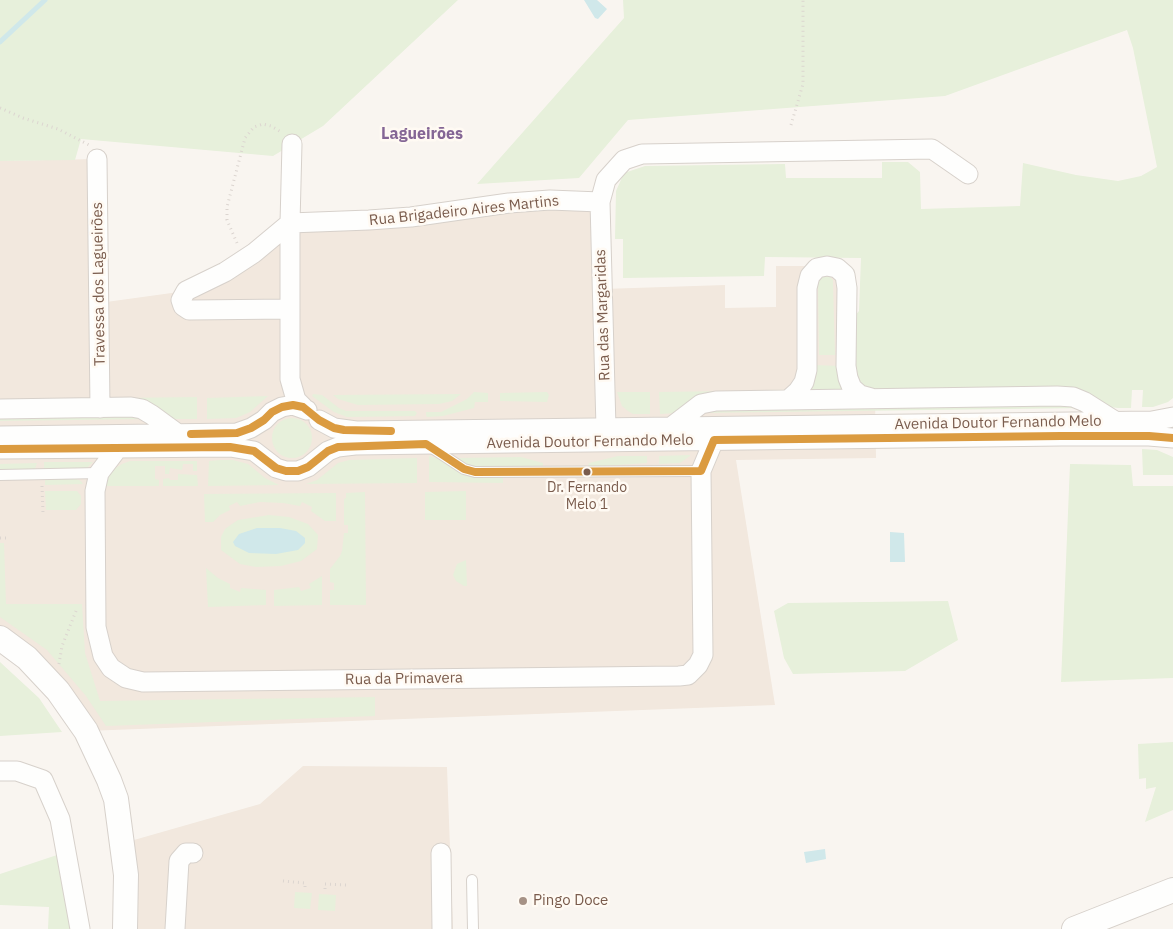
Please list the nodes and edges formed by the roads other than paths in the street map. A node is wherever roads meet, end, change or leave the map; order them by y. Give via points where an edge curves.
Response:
1 (292, 144) road end
2 (94, 153) road end
3 (968, 174) dead end
4 (600, 202) junction
5 (290, 223) junction
6 (290, 309) junction
7 (290, 379) junction
8 (875, 399) junction
9 (788, 400) junction
10 (303, 407) junction
11 (0, 408) edge
12 (100, 408) junction
13 (268, 416) junction
14 (1173, 417) edge
15 (319, 420) junction
16 (1115, 422) junction
17 (671, 427) junction
18 (606, 428) junction
19 (178, 434) junction
20 (0, 436) edge
21 (1173, 438) edge
22 (714, 440) junction
23 (426, 444) junction
24 (118, 448) junction
25 (0, 449) edge
26 (316, 460) junction
27 (267, 461) junction
28 (701, 470) junction
29 (99, 473) junction
30 (0, 475) edge
31 (0, 638) edge
32 (0, 771) edge
33 (441, 852) dead end
34 (193, 853) dead end
35 (472, 880) dead end
36 (1173, 890) edge
37 (1101, 924) edge
38 (80, 929) edge
39 (125, 929) edge
40 (175, 929) edge
41 (442, 929) edge
42 (472, 929) edge
43 (1074, 929) edge

1 - 5 street
2 - 12 street, Travessa dos Lagueirões
3 - 4 street via 932,149 642,154 624,160 606,180
4 - 5 street, Rua Brigadeiro Aires Martins via 550,200 410,217
4 - 18 street, Rua das Margaridas
5 - 6 street
5 - 6 street via 225,272 186,291 181,300 189,310
6 - 7 street
7 - 10 street via 296,400
7 - 13 street via 282,402
8 - 9 street, Avenida Doutor Fernando Melo
8 - 9 street via 860,395 848,378 845,274 827,266 817,268 806,288 807,370 804,382
8 - 16 street, Avenida Doutor Fernando Melo via 1073,397
9 - 17 street, Avenida Doutor Fernando Melo via 701,404
10 - 13 street via 282,407
10 - 15 street, Avenida Doutor Fernando Melo
11 - 12 street
12 - 19 street via 142,409
13 - 19 street via 237,433
13 - 27 street via 260,430 259,441
14 - 16 street, Avenida Doutor Fernando Melo
15 - 18 street, Avenida Doutor Fernando Melo via 334,428 356,431
15 - 26 street via 324,430 324,441
16 - 17 street, Avenida Doutor Fernando Melo
17 - 18 street, Avenida Doutor Fernando Melo
19 - 20 street
21 - 22 street, Avenida Doutor Fernando Melo
22 - 23 street, Avenida Doutor Fernando Melo
22 - 28 street, Rua da Primavera
23 - 26 street, Avenida Doutor Fernando Melo via 338,447
23 - 28 lane, Avenida Doutor Fernando Melo via 464,469 475,472
24 - 25 street, Avenida Doutor Fernando Melo
24 - 27 street, Avenida Doutor Fernando Melo via 230,447 254,451
24 - 29 street
26 - 27 street, Avenida Doutor Fernando Melo via 298,471 276,468
28 - 29 street, Rua da Primavera via 703,655 688,674 143,682 126,678 111,668 99,643 96,627 96,492
29 - 30 lane
31 - 39 street via 58,680 109,780 116,798 126,875
32 - 38 street via 17,771 43,780 60,819
33 - 41 street
34 - 40 street via 186,853 178,861
35 - 42 lane
36 - 37 street
37 - 43 street

